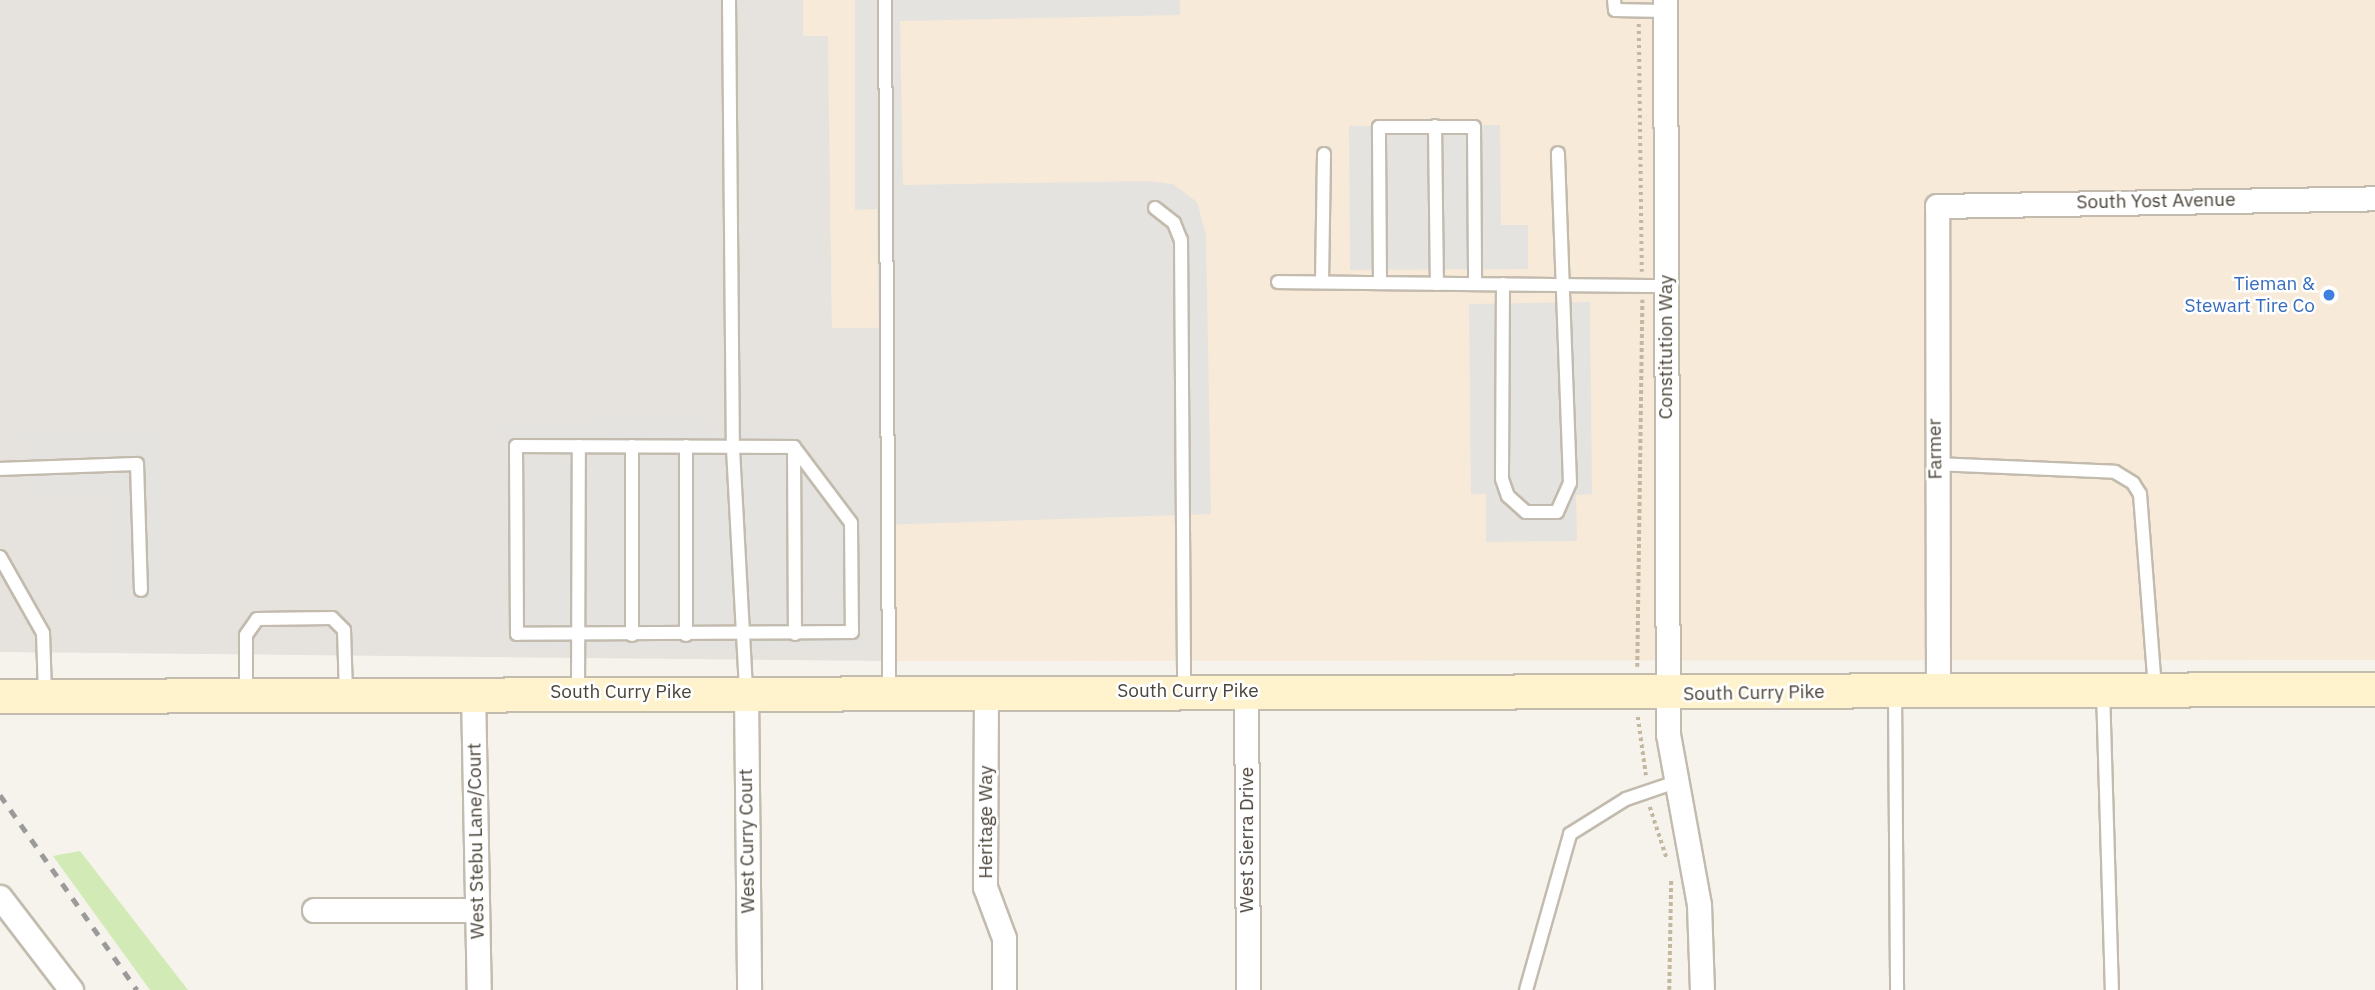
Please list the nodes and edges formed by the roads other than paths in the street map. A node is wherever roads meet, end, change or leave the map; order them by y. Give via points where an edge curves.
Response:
1 (729, 0) edge
2 (884, 0) edge
3 (1614, 0) edge
4 (1665, 6) edge
5 (1435, 126) junction
6 (1558, 153) dead end
7 (1324, 154) dead end
8 (2375, 198) edge
9 (1937, 206) joint
10 (1155, 208) dead end
11 (1278, 282) dead end
12 (1322, 282) junction
13 (1380, 283) junction
14 (1437, 284) junction
15 (1475, 284) junction
16 (1503, 284) junction
17 (1563, 285) junction
18 (1666, 286) junction
19 (579, 446) junction
20 (632, 446) junction
21 (686, 446) junction
22 (733, 446) junction
23 (794, 447) junction
24 (1935, 464) junction
25 (0, 468) edge
26 (0, 557) edge
27 (141, 590) dead end
28 (795, 634) junction
29 (578, 635) junction
30 (632, 635) junction
31 (686, 635) junction
32 (743, 635) junction
33 (2375, 689) edge
34 (1184, 690) junction
35 (1245, 690) junction
36 (2103, 690) junction
37 (2155, 690) junction
38 (473, 691) junction
39 (1938, 691) junction
40 (578, 692) junction
41 (746, 692) junction
42 (888, 692) junction
43 (986, 692) junction
44 (1895, 692) junction
45 (346, 693) junction
46 (1667, 694) junction
47 (45, 695) junction
48 (246, 695) junction
49 (0, 696) edge
50 (1673, 783) junction
51 (0, 897) edge
52 (314, 910) dead end
53 (477, 910) junction
54 (71, 990) edge
55 (479, 990) edge
56 (748, 990) edge
57 (1004, 990) edge
58 (1248, 990) edge
59 (1526, 990) edge
60 (1702, 990) edge
61 (1897, 990) edge
62 (2112, 990) edge

1 - 22 lane
2 - 42 lane
3 - 4 lane via 1615,10
4 - 18 street, Constitution Way
5 - 13 lane via 1379,127
5 - 14 lane
5 - 15 lane via 1474,127
6 - 17 lane
7 - 12 lane
8 - 9 street, South Yost Avenue
9 - 24 street, Farmer
10 - 34 lane via 1174,223 1181,240
11 - 12 lane
12 - 13 lane
13 - 14 lane
14 - 15 lane
15 - 16 lane
16 - 17 lane
16 - 17 lane via 1502,479 1508,496 1526,512 1557,512 1570,483
17 - 18 lane
18 - 46 street, Constitution Way
19 - 20 lane
19 - 29 lane
19 - 29 lane via 516,446 517,634
20 - 21 lane
20 - 30 lane
21 - 22 lane
21 - 31 lane
22 - 23 lane
22 - 32 lane
23 - 28 lane
23 - 28 lane via 851,523 852,618 852,632
24 - 37 lane via 2115,472 2133,483 2140,494
24 - 39 street, Farmer
25 - 27 lane via 137,464
26 - 47 lane via 43,633
28 - 32 lane
29 - 30 lane
29 - 40 lane
30 - 31 lane
31 - 32 lane
32 - 41 lane
33 - 37 main road, South Curry Pike
34 - 35 main road, South Curry Pike
34 - 43 main road, South Curry Pike
35 - 46 main road, South Curry Pike
35 - 58 street, West Sierra Drive
36 - 37 main road, South Curry Pike
36 - 39 main road, South Curry Pike
36 - 62 lane
38 - 40 main road, South Curry Pike
38 - 45 main road, South Curry Pike
38 - 53 street, West Stebu Lane/Court
39 - 44 main road, South Curry Pike
40 - 41 main road, South Curry Pike
41 - 42 main road, South Curry Pike
41 - 56 street, West Curry Court
42 - 43 main road, South Curry Pike
43 - 57 street, Heritage Way via 985,887 1004,938
44 - 46 main road, South Curry Pike
44 - 61 lane
45 - 48 main road, South Curry Pike
45 - 48 lane via 339,621 257,619 246,635
46 - 50 street, Constitution Way
47 - 48 main road, South Curry Pike
47 - 49 main road, South Curry Pike
50 - 59 lane via 1626,799 1570,834
50 - 60 street, Constitution Way via 1695,870
51 - 54 street
52 - 53 street
53 - 55 street, West Stebu Lane/Court

